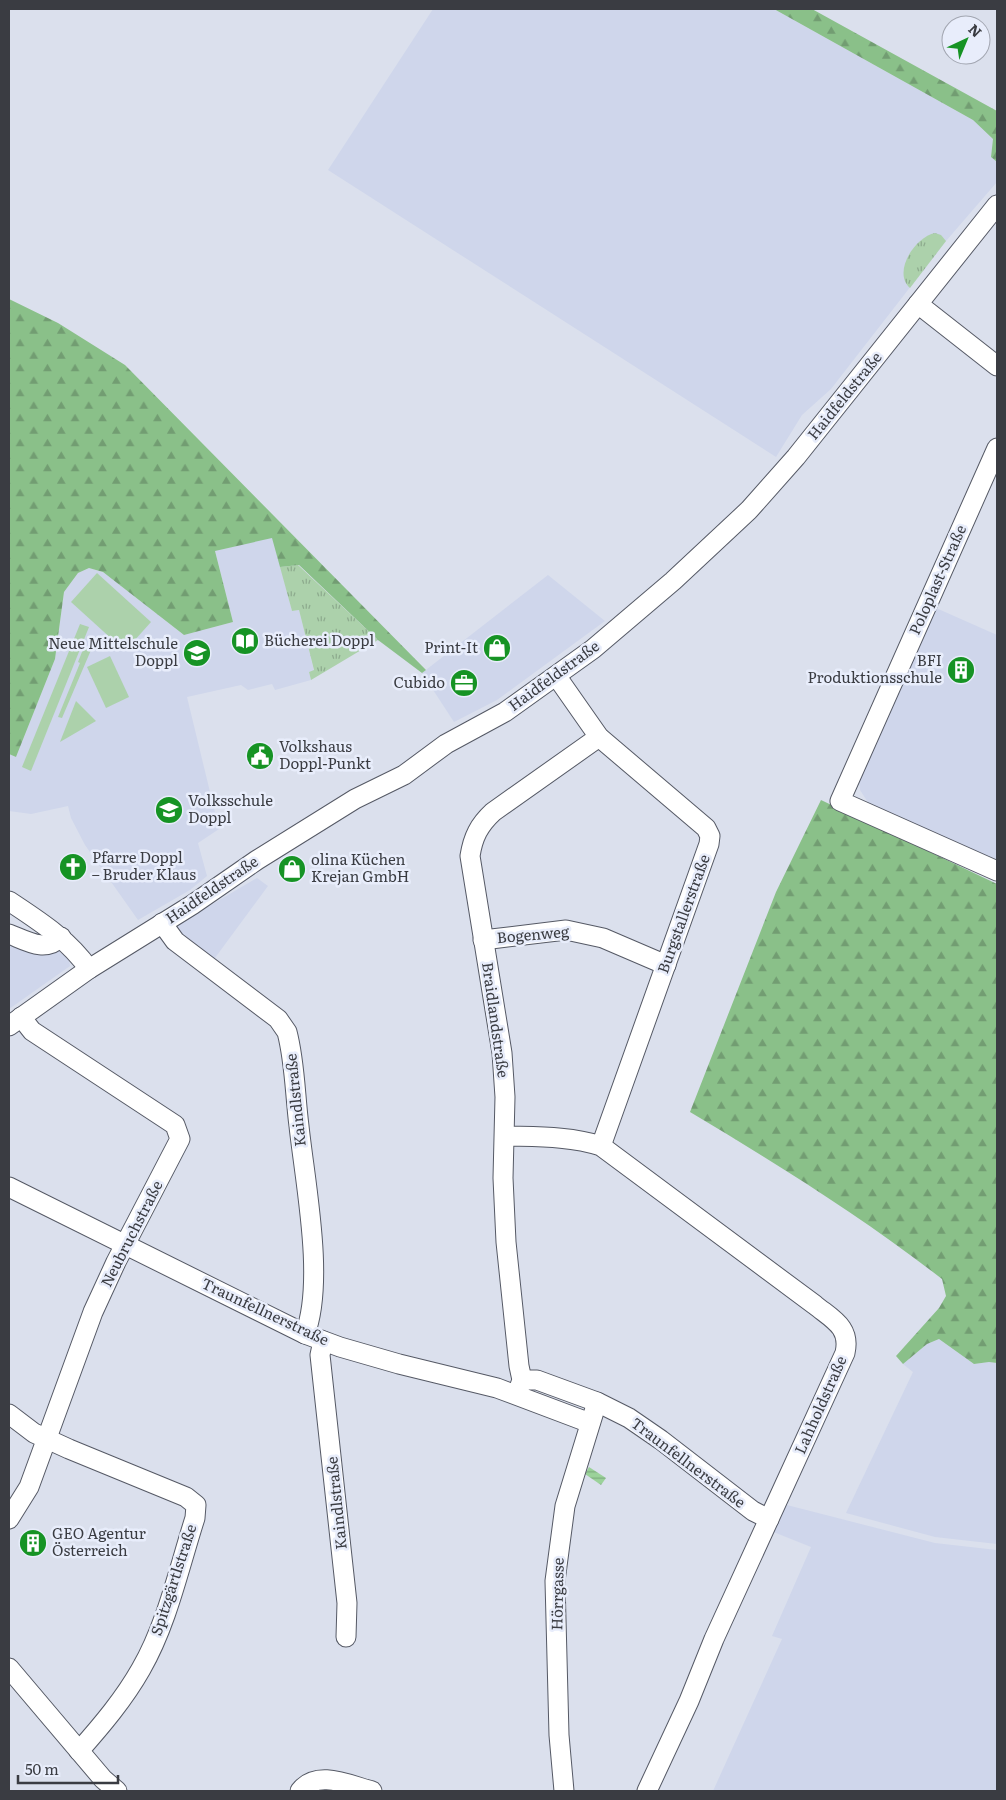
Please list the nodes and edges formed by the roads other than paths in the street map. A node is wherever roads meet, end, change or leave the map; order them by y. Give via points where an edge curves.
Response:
1 (997, 205) edge
2 (918, 304) junction
3 (997, 366) edge
4 (997, 448) edge
5 (557, 677) junction
6 (599, 737) junction
7 (997, 871) edge
8 (9, 901) edge
9 (162, 923) junction
10 (9, 934) edge
11 (61, 937) junction
12 (483, 940) junction
13 (666, 965) junction
14 (89, 969) junction
15 (15, 1021) edge
16 (505, 1136) junction
17 (601, 1146) junction
18 (9, 1187) edge
19 (125, 1244) junction
20 (305, 1334) junction
21 (323, 1341) junction
22 (520, 1387) junction
23 (597, 1402) junction
24 (9, 1414) edge
25 (590, 1423) junction
26 (46, 1438) junction
27 (9, 1519) edge
28 (769, 1519) junction
29 (346, 1637) dead end
30 (9, 1668) edge
31 (78, 1751) junction
32 (301, 1789) edge
33 (117, 1791) edge
34 (372, 1791) edge
35 (564, 1791) edge
36 (647, 1791) edge

1 - 2 street, Haidfeldstraße
2 - 3 street
2 - 5 street, Haidfeldstraße via 796,457 749,510 674,581
4 - 7 street, Poloplast-Straße via 840,801
5 - 6 street, Burgstallerstraße
5 - 9 street, Haidfeldstraße via 505,712 440,748 404,775 355,799
6 - 12 street, Braidlandstraße via 493,812 479,826 470,856
6 - 13 street, Burgstallerstraße via 706,828 710,836
8 - 11 street
9 - 14 street, Haidfeldstraße
9 - 20 street, Kaindlstraße via 175,941 278,1020 287,1032 313,1252 313,1300 311,1320
10 - 11 street via 40,945 55,943
11 - 14 street
12 - 13 street, Bogenweg via 576,931 603,938
12 - 16 street, Braidlandstraße via 502,1054
13 - 17 street, Burgstallerstraße
14 - 15 street, Haidfeldstraße
15 - 19 street, Neubruchstraße via 180,1134 177,1147
16 - 17 street, Lahholdstraße via 566,1138
16 - 22 street, Braidlandstraße via 506,1242
17 - 28 street, Lahholdstraße via 815,1305 847,1336 846,1353
18 - 19 street, Traunfellnerstraße
19 - 20 street, Traunfellnerstraße
19 - 26 street, Neubruchstraße via 93,1312
20 - 21 street, Traunfellnerstraße
21 - 22 street, Traunfellnerstraße via 399,1364
21 - 29 street, Kaindlstraße via 320,1355 346,1593
22 - 23 street, Traunfellnerstraße via 536,1380
22 - 25 street, Traunfellnerstraße
23 - 25 street, Hörrgasse
23 - 28 street, Traunfellnerstraße via 644,1428 753,1511
24 - 26 street, Spitzgärtlstraße
25 - 35 street, Hörrgasse via 565,1506 555,1581 559,1734
26 - 27 street, Neubruchstraße via 29,1487
26 - 31 street, Spitzgärtlstraße via 186,1497 196,1505 195,1518 163,1618 145,1661 111,1713
28 - 36 street, Lahholdstraße
30 - 31 street
31 - 33 street
32 - 34 street via 319,1779

